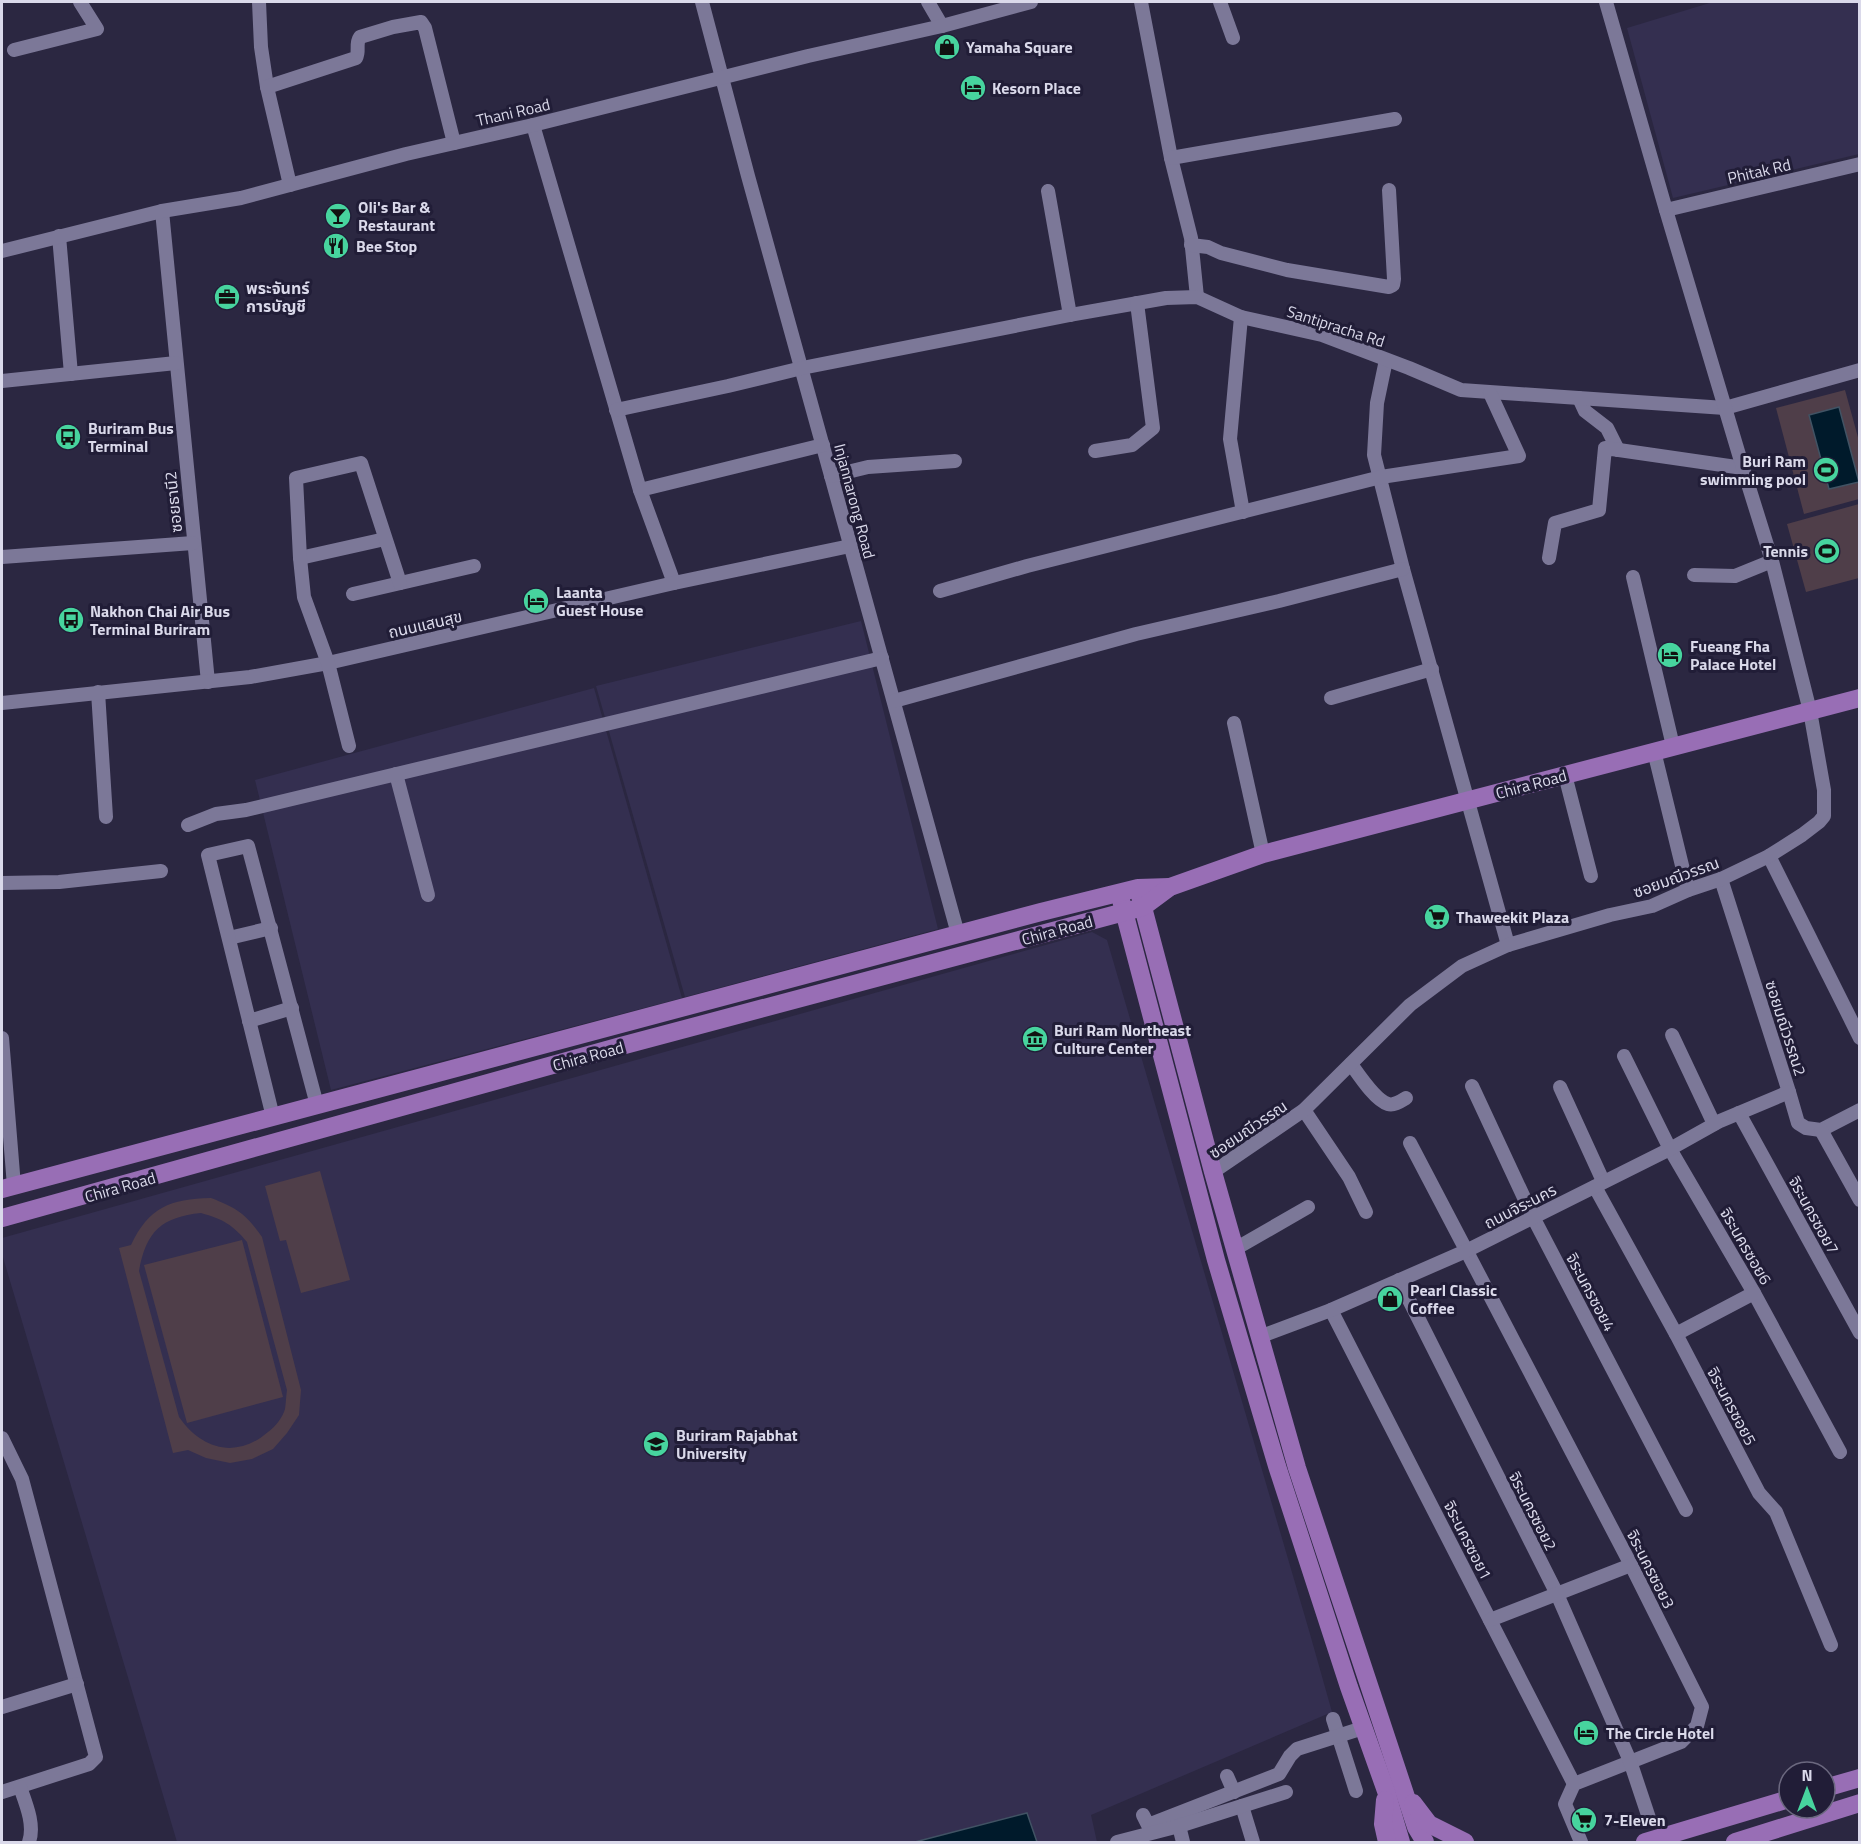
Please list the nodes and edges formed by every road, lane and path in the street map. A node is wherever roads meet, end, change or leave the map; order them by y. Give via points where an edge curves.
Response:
1 (80, 2) edge
2 (259, 2) edge
3 (702, 2) edge
4 (928, 2) edge
5 (1031, 2) edge
6 (1141, 2) edge
7 (1220, 2) edge
8 (1606, 2) edge
9 (942, 26) junction
10 (1233, 38) dead end
11 (14, 50) dead end
12 (722, 78) junction
13 (267, 87) junction
14 (1395, 119) dead end
15 (533, 125) junction
16 (454, 143) junction
17 (1171, 158) junction
18 (1860, 164) edge
19 (290, 185) junction
20 (1389, 190) dead end
21 (1047, 191) dead end
22 (1666, 210) junction
23 (162, 211) junction
24 (59, 236) junction
25 (1191, 245) junction
26 (2, 251) edge
27 (1197, 297) junction
28 (1137, 303) junction
29 (1070, 315) junction
30 (1241, 317) junction
31 (1386, 360) junction
32 (176, 363) junction
33 (802, 368) junction
34 (1860, 370) edge
35 (71, 374) junction
36 (2, 381) edge
37 (1490, 393) junction
38 (1579, 398) junction
39 (1725, 408) junction
40 (616, 410) junction
41 (823, 445) junction
42 (1618, 450) junction
43 (1095, 452) dead end
44 (955, 461) dead end
45 (1743, 468) junction
46 (831, 476) junction
47 (1381, 477) junction
48 (640, 490) junction
49 (1243, 512) junction
50 (385, 539) junction
51 (193, 543) junction
52 (850, 546) junction
53 (2, 556) edge
54 (300, 558) junction
55 (1549, 558) dead end
56 (1772, 561) junction
57 (474, 566) dead end
58 (1403, 569) junction
59 (1694, 574) dead end
60 (1633, 577) dead end
61 (400, 583) junction
62 (674, 583) junction
63 (940, 591) dead end
64 (353, 594) dead end
65 (882, 658) junction
66 (328, 663) junction
67 (1432, 669) junction
68 (208, 682) junction
69 (98, 692) junction
70 (1331, 698) dead end
71 (1860, 698) edge
72 (894, 701) junction
73 (2, 703) edge
74 (1809, 711) junction
75 (1234, 723) dead end
76 (350, 746) dead end
77 (1673, 747) junction
78 (1654, 751) junction
79 (396, 774) junction
80 (1565, 775) junction
81 (1467, 801) junction
82 (106, 817) dead end
83 (188, 825) dead end
84 (1263, 854) junction
85 (1769, 856) junction
86 (161, 871) dead end
87 (1591, 876) dead end
88 (1721, 879) junction
89 (2, 883) edge
90 (1170, 887) junction
91 (1138, 888) junction
92 (1688, 890) junction
93 (1119, 893) junction
94 (428, 896) dead end
95 (1143, 907) junction
96 (1124, 912) junction
97 (271, 928) junction
98 (958, 934) junction
99 (229, 938) junction
100 (1508, 945) junction
101 (292, 1008) junction
102 (249, 1020) junction
103 (615, 1024) junction
104 (591, 1031) junction
105 (1672, 1035) dead end
106 (2, 1038) edge
107 (1860, 1038) edge
108 (621, 1046) junction
109 (598, 1053) junction
110 (1624, 1056) dead end
111 (1351, 1064) junction
112 (1472, 1086) dead end
113 (1560, 1087) dead end
114 (1789, 1092) junction
115 (1406, 1098) dead end
116 (317, 1105) junction
117 (1304, 1110) junction
118 (1860, 1110) edge
119 (1739, 1113) junction
120 (273, 1117) junction
121 (1714, 1124) junction
122 (1821, 1131) junction
123 (1410, 1143) dead end
124 (1670, 1149) junction
125 (1213, 1172) junction
126 (1599, 1184) junction
127 (8, 1187) edge
128 (1860, 1200) edge
129 (1308, 1207) dead end
130 (1366, 1212) dead end
131 (19, 1214) junction
132 (1533, 1217) junction
133 (2, 1218) edge
134 (1235, 1249) junction
135 (1466, 1251) junction
136 (1399, 1280) junction
137 (1754, 1293) junction
138 (1332, 1311) junction
139 (1860, 1333) edge
140 (1676, 1335) junction
141 (1259, 1337) junction
142 (2, 1438) edge
143 (1840, 1452) dead end
144 (1686, 1510) dead end
145 (1631, 1564) junction
146 (1557, 1594) junction
147 (1490, 1620) junction
148 (1831, 1645) dead end
149 (77, 1684) junction
150 (2, 1707) edge
151 (1333, 1719) dead end
152 (1364, 1728) junction
153 (1339, 1736) junction
154 (1630, 1761) junction
155 (1385, 1763) junction
156 (1227, 1776) dead end
157 (1860, 1778) edge
158 (1574, 1784) junction
159 (1837, 1785) edge
160 (20, 1787) junction
161 (1395, 1790) junction
162 (1356, 1791) dead end
163 (2, 1792) edge
164 (1234, 1792) junction
165 (1286, 1792) dead end
166 (1777, 1803) edge
167 (1860, 1803) edge
168 (1242, 1806) junction
169 (1143, 1815) dead end
170 (1650, 1821) dead end
171 (1179, 1826) junction
172 (29, 1842) edge
173 (1117, 1842) edge
174 (1183, 1842) edge
175 (1253, 1842) edge
176 (1387, 1842) edge
177 (1401, 1842) edge
178 (1425, 1842) edge
179 (1465, 1842) edge
180 (1581, 1842) edge
181 (1645, 1842) edge
182 (1735, 1842) edge

1 - 11 street via 97,29
2 - 13 street
3 - 12 street, Injannarong Road
4 - 9 street
5 - 9 street, Thani Road
6 - 17 street
7 - 10 street
8 - 22 street
9 - 12 street, Thani Road
12 - 15 street, Thani Road
12 - 33 street, Injannarong Road
13 - 16 street via 357,58 360,37 421,22
13 - 19 street
14 - 17 street
15 - 16 street, Thani Road
15 - 40 street
16 - 19 street, Thani Road
17 - 25 street
18 - 22 street, Phitak Rd
19 - 23 street, Thani Road
20 - 25 street via 1394,279 1389,287 1287,270
21 - 29 street
22 - 39 street
23 - 24 street, Thani Road
23 - 32 street, ซอยธานี2
24 - 26 street, Thani Road
24 - 35 street
25 - 27 street
27 - 28 street, Santipracha Rd
27 - 30 street, Santipracha Rd
28 - 29 street, Santipracha Rd
28 - 43 street via 1153,429 1132,445
29 - 33 street, Santipracha Rd
30 - 31 street, Santipracha Rd via 1322,335
30 - 49 street via 1230,439
31 - 37 street, Santipracha Rd via 1461,390
31 - 47 street via 1377,403 1374,455
32 - 35 street
32 - 51 street, ซอยธานี2
33 - 40 street, Santipracha Rd
33 - 41 street, Injannarong Road
34 - 39 street, Santipracha Rd
35 - 36 street
37 - 38 street, Santipracha Rd
37 - 47 street via 1519,456
38 - 39 street, Santipracha Rd
38 - 42 street via 1585,411 1607,428
39 - 45 street
40 - 48 street
41 - 46 street, Injannarong Road
41 - 48 street
42 - 45 street
42 - 55 street via 1605,448 1599,510 1555,523
44 - 46 street via 868,467
45 - 56 street
46 - 52 street, Injannarong Road
47 - 49 street
47 - 58 street
48 - 62 street
49 - 63 street
50 - 54 street
50 - 54 street via 361,463 296,477
50 - 61 street
51 - 53 street
51 - 68 street, ซอยธานี2
52 - 62 street, ถนนแสนสุข
52 - 65 street, Injannarong Road
54 - 66 street via 304,597
56 - 59 street via 1735,576
56 - 74 street
57 - 61 street
58 - 67 street
58 - 72 street via 1136,634
60 - 77 street
61 - 64 street
62 - 66 street, ถนนแสนสุข
65 - 72 street, Injannarong Road
65 - 79 street
66 - 68 street, ถนนแสนสุข
66 - 76 street
67 - 70 street
67 - 81 street
68 - 69 street, ถนนแสนสุข
69 - 73 street, ถนนแสนสุข
69 - 82 street
71 - 74 main road, Chira Road
72 - 98 street, Injannarong Road
74 - 77 main road, Chira Road
74 - 85 street, ซอยมณีวรรณ via 1824,790 1824,816
75 - 84 street
77 - 78 main road, Chira Road
78 - 80 main road, Chira Road
78 - 92 street
79 - 83 street via 216,814
79 - 94 street
80 - 81 main road, Chira Road
80 - 87 street
81 - 84 main road, Chira Road
81 - 100 street
84 - 90 main road, Chira Road
85 - 88 street, ซอยมณีวรรณ
85 - 107 street
86 - 89 street via 59,882
88 - 92 street, ซอยมณีวรรณ
88 - 114 street, ซอยมณีวรรณ2
90 - 91 main road, Chira Road
90 - 95 main road, Chira Road
91 - 93 main road, Chira Road
91 - 95 main road
92 - 100 street, ซอยมณีวรรณ via 1652,906
93 - 96 main road
93 - 98 main road, Chira Road
95 - 96 main road, Chira Road
95 - 125 main road
96 - 108 main road, Chira Road
96 - 152 main road via 1216,1260 1277,1466
97 - 99 street
97 - 99 street via 248,846 208,855
97 - 101 street
98 - 103 main road, Chira Road
99 - 102 street
100 - 111 street, ซอยมณีวรรณ via 1462,966 1410,1005
101 - 102 street
101 - 116 street
102 - 120 street
103 - 104 main road, Chira Road
103 - 108 main road via 608,1031 608,1039 615,1047
104 - 109 main road via 600,1034 603,1041
104 - 116 main road, Chira Road
105 - 121 street
106 - 127 street
108 - 109 main road, Chira Road
109 - 131 main road, Chira Road
110 - 124 street, จิระนครซอย6
111 - 115 street via 1387,1104
111 - 117 street, ซอยมณีวรรณ
112 - 132 street, จิระนครซอย4
113 - 126 street, จิระนครซอย5
114 - 119 street, ถนนจิระนคร
114 - 122 street, ซอยมณีวรรณ2 via 1798,1123
116 - 120 main road, Chira Road
117 - 125 street, ซอยมณีวรรณ
117 - 130 street via 1349,1177
118 - 122 street
119 - 121 street, ถนนจิระนคร
119 - 139 street, จิระนครซอย7
120 - 127 main road, Chira Road
121 - 124 street, ถนนจิระนคร
122 - 128 street
123 - 135 street, จิระนครซอย3
124 - 126 street, ถนนจิระนคร
124 - 137 street, จิระนครซอย6
125 - 134 main road
126 - 132 street, ถนนจิระนคร
126 - 140 street, จิระนครซอย5
127 - 131 main road
129 - 134 street
131 - 133 main road, Chira Road
132 - 135 street, ถนนจิระนคร
132 - 144 street, จิระนครซอย4
134 - 141 main road
135 - 136 street, ถนนจิระนคร
135 - 145 street, จิระนครซอย3
136 - 138 street, ถนนจิระนคร
136 - 146 street, จิระนครซอย2
137 - 140 street
137 - 143 street, จิระนครซอย6
138 - 141 street, ถนนจิระนคร
138 - 147 street, จิระนครซอย1
140 - 148 street, จิระนครซอย5 via 1759,1493 1776,1512
141 - 155 main road
142 - 149 street via 22,1479
145 - 146 street
145 - 154 street, จิระนครซอย3 via 1702,1707 1697,1726 1681,1743
146 - 147 street
146 - 154 street, จิระนครซอย2
147 - 158 street, จิระนครซอย1
149 - 150 street
149 - 160 street via 96,1757 89,1764
151 - 153 street
152 - 153 street
152 - 155 main road
153 - 162 street
153 - 164 street via 1297,1749 1279,1774
154 - 158 street, จิระนครซอย3
154 - 170 street, จิระนครซอย2
155 - 161 main road
156 - 164 street
157 - 159 main road
158 - 180 street via 1565,1804
160 - 163 street
160 - 172 street via 30,1820
161 - 176 main road via 1383,1824
161 - 177 main road
161 - 178 main road
161 - 179 main road via 1429,1824
164 - 169 street via 1148,1825
165 - 168 street
166 - 181 main road
167 - 182 main road
168 - 171 street
168 - 175 street
171 - 173 street
171 - 174 street

